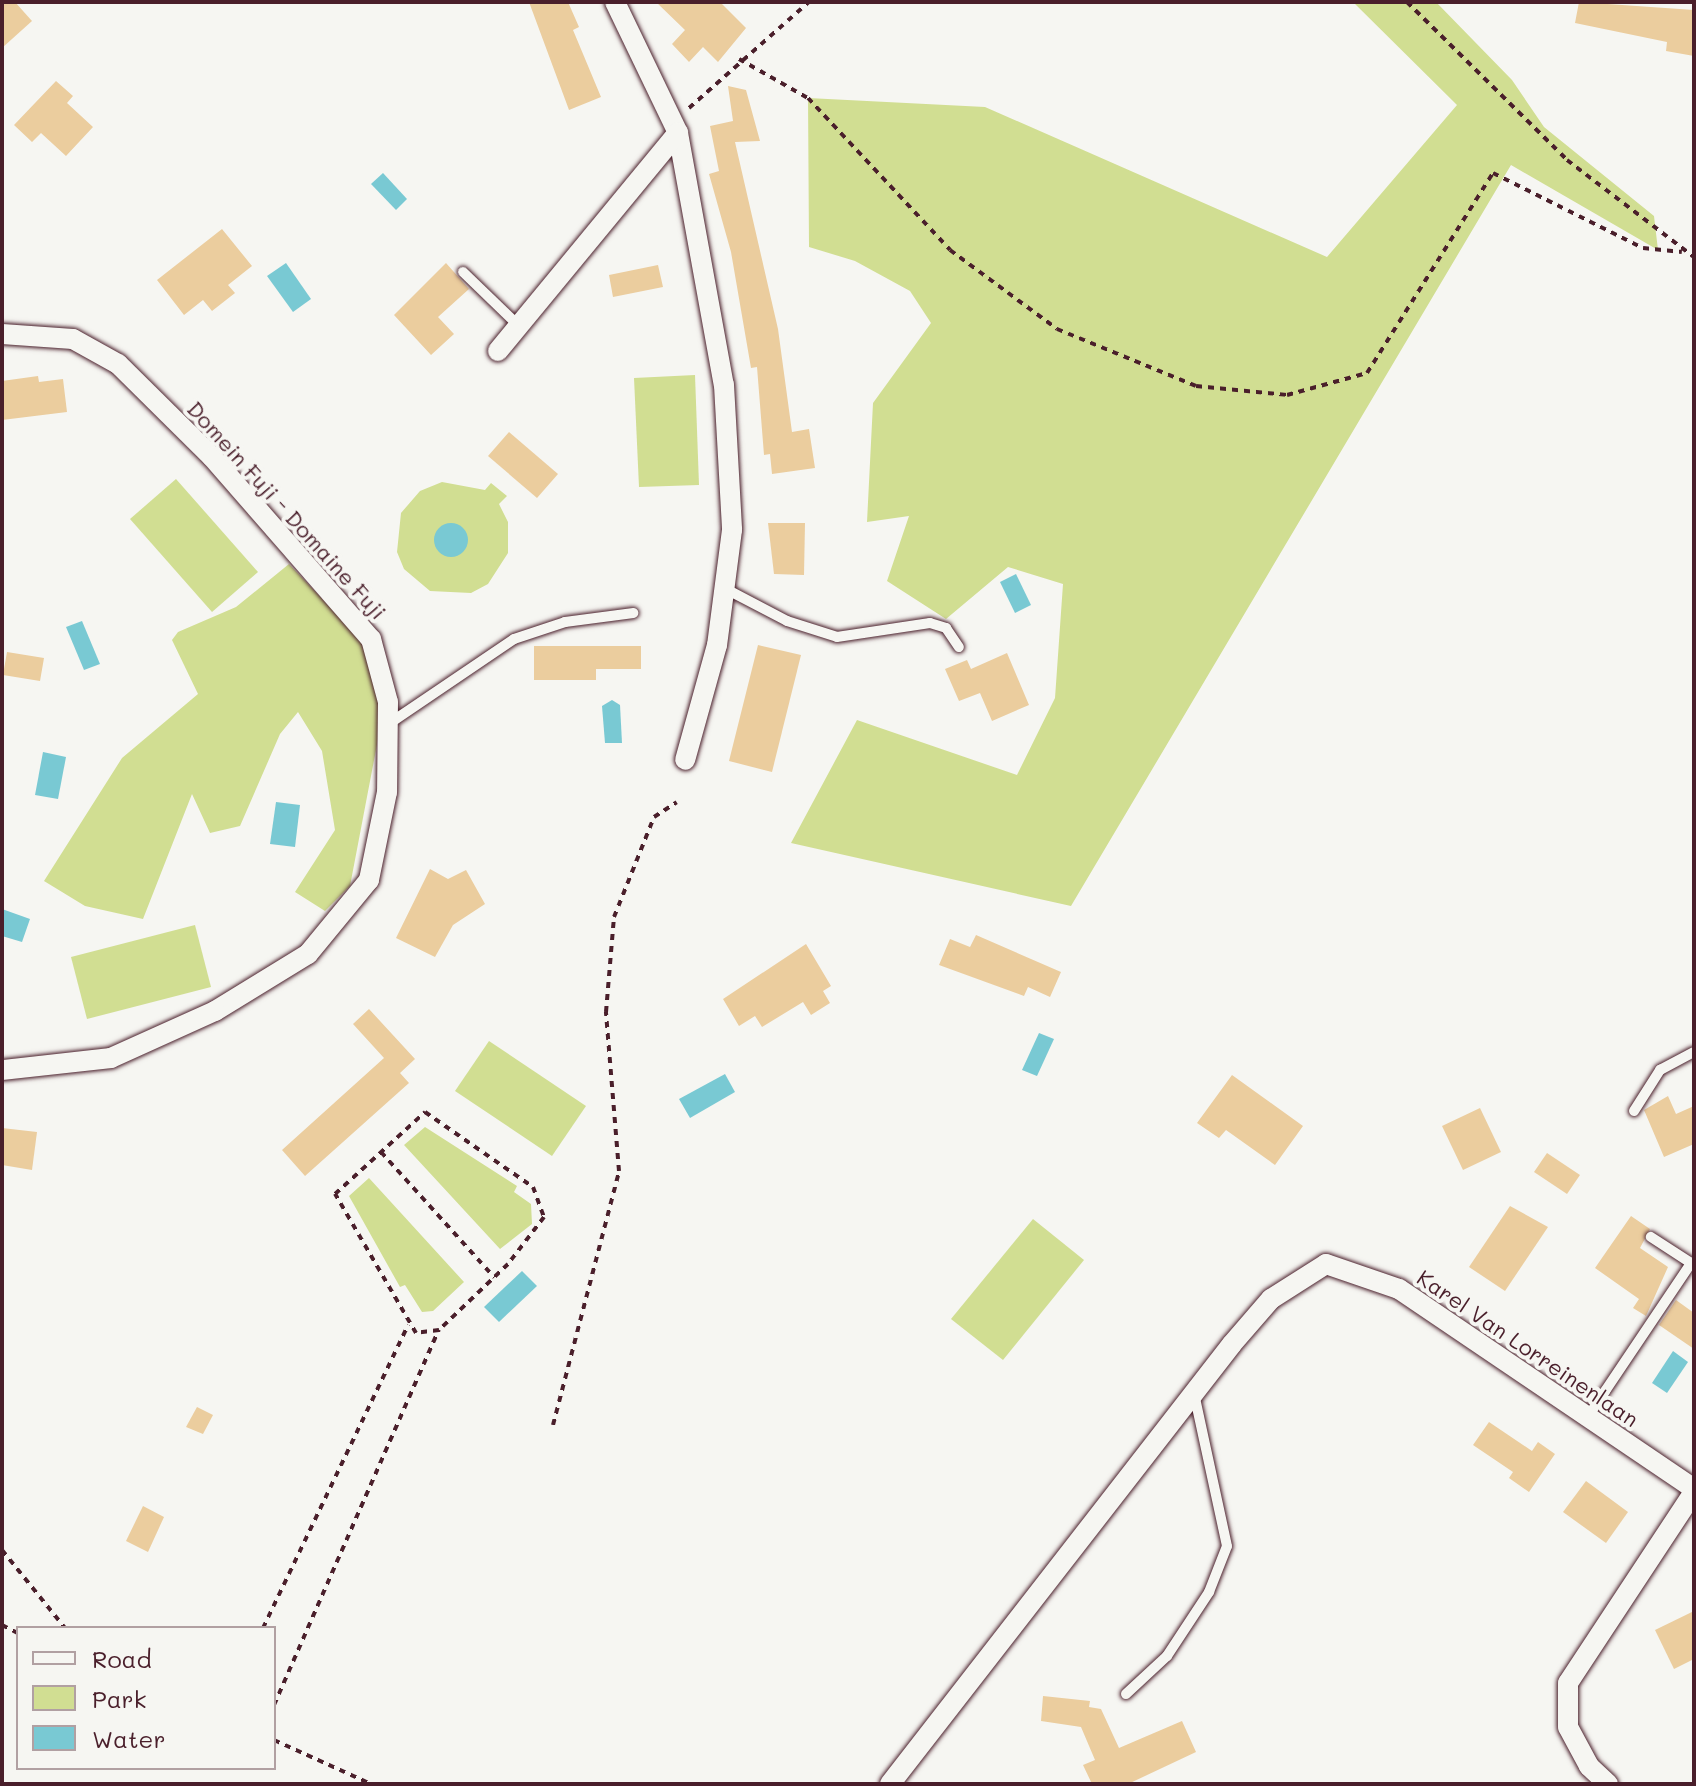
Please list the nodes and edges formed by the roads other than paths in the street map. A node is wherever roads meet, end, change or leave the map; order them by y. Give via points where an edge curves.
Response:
1 (615, 2) edge
2 (676, 128) junction
3 (463, 272) dead end
4 (519, 326) junction
5 (2, 334) edge
6 (498, 351) dead end
7 (724, 588) junction
8 (633, 613) dead end
9 (959, 647) dead end
10 (388, 724) junction
11 (685, 760) dead end
12 (1694, 1052) edge
13 (2, 1070) edge
14 (1634, 1111) dead end
15 (1651, 1237) dead end
16 (1194, 1391) junction
17 (1587, 1419) junction
18 (1694, 1491) edge
19 (1126, 1694) dead end
20 (890, 1784) edge
21 (1608, 1784) edge

1 - 2 street
2 - 4 street
2 - 7 street via 724,385 732,530
3 - 4 lane
4 - 6 street
5 - 10 street, Domein Fuji - Domaine Fuji via 73,339 118,364 212,457 371,639
7 - 9 lane via 787,621 837,637 930,623 946,628
7 - 11 street via 717,645
8 - 10 lane via 565,622 514,639
10 - 13 street, Domein Fuji - Domaine Fuji via 387,792 369,880 308,954 215,1011 111,1058
12 - 14 lane via 1660,1070
15 - 17 lane via 1691,1263
16 - 17 street, Karel Van Lorreinenlaan via 1271,1299 1326,1264 1399,1289
16 - 19 lane via 1227,1546 1209,1592 1167,1656
16 - 20 street
17 - 18 street, Karel Van Lorreinenlaan
18 - 21 street, Karel Van Lorreinenlaan via 1568,1683 1568,1727 1589,1766

